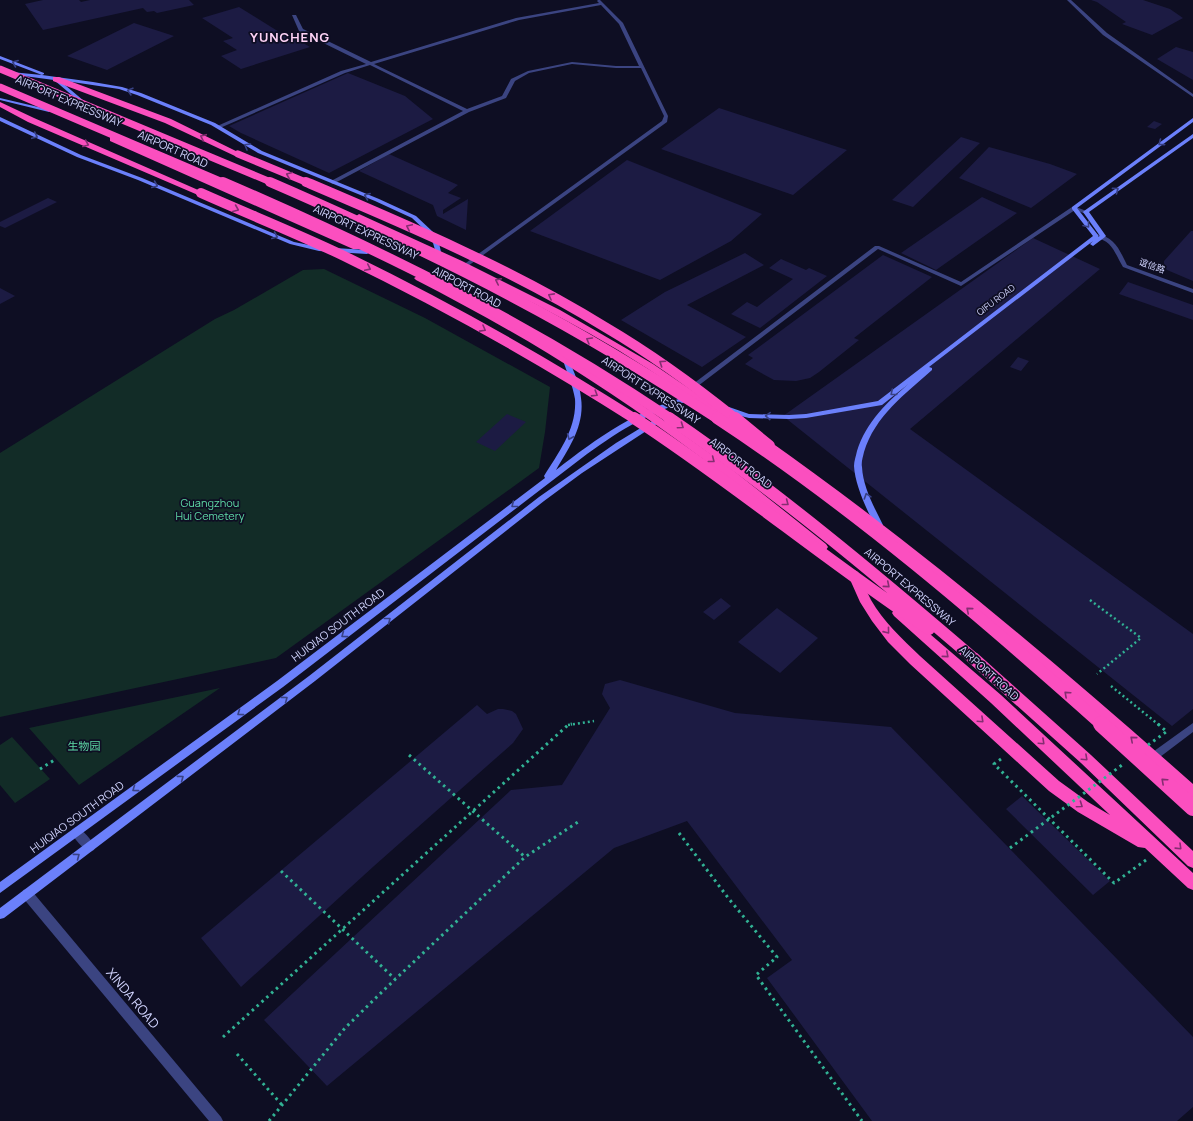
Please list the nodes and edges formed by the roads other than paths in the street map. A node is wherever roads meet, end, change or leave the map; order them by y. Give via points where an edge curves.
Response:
1 (1069, 0) edge
2 (600, 2) edge
3 (294, 16) dead end
4 (0, 57) edge
5 (371, 64) junction
6 (642, 67) junction
7 (0, 70) edge
8 (56, 79) junction
9 (0, 86) edge
10 (1193, 96) edge
11 (0, 99) edge
12 (82, 100) junction
13 (0, 104) edge
14 (49, 111) junction
15 (467, 111) junction
16 (0, 119) edge
17 (1193, 120) edge
18 (218, 127) junction
19 (1193, 136) edge
20 (333, 182) junction
21 (1074, 208) junction
22 (1086, 212) junction
23 (1096, 236) junction
24 (1103, 236) junction
25 (367, 252) junction
26 (438, 252) junction
27 (466, 265) junction
28 (1193, 291) edge
29 (566, 360) junction
30 (694, 392) junction
31 (648, 413) junction
32 (659, 420) junction
33 (545, 480) junction
34 (879, 525) junction
35 (911, 562) junction
36 (854, 573) junction
37 (972, 657) junction
38 (1193, 727) edge
39 (1153, 757) junction
40 (1193, 794) edge
41 (1193, 808) edge
42 (76, 832) junction
43 (90, 847) junction
44 (1159, 851) junction
45 (1193, 861) edge
46 (1193, 883) edge
47 (0, 888) edge
48 (27, 894) junction
49 (0, 914) edge
50 (217, 1121) edge

1 - 10 street via 1105,34
2 - 5 street via 518,19
2 - 6 street via 620,23
3 - 5 street via 301,30
8 -> 4 main road
5 - 15 street
5 - 18 street via 343,72
6 - 15 street via 572,63 528,72 513,80 504,96
6 - 27 street via 666,116 664,122
7 - 8 main road
7 - 12 highway, AIRPORT ROAD
35 -> 7 highway, AIRPORT EXPRESSWAY, bridge via 817,489 696,404 515,299 430,255 335,211
8 - 12 main road
18 -> 8 main road via 133,92 93,83
35 -> 8 highway, bridge via 715,402 659,361 606,327 527,284 424,234 168,121
9 - 14 highway, AIRPORT ROAD
9 -> 37 highway, AIRPORT EXPRESSWAY, bridge via 348,238 444,285 555,346 675,422 771,491
11 - 14 main road
12 - 26 highway, AIRPORT ROAD via 317,198
13 -> 37 highway, bridge via 31,120 340,254 499,338 572,380 656,434 865,586
14 - 25 highway, AIRPORT ROAD
15 - 20 street
16 -> 25 main road via 79,156 140,178 292,243 319,249
17 -> 21 main road
20 -> 18 main road via 260,152
22 -> 19 main road
26 -> 20 main road via 430,232 414,218
21 - 22 street
21 -> 23 main road
21 - 30 street via 961,284 877,247
22 - 24 main road
23 - 24 street
23 -> 30 main road, QIFU ROAD via 880,403 806,416 749,416
24 - 28 street, 谊信路 via 1112,242 1125,266
34 -> 24 main road, QIFU ROAD via 858,466 862,445 888,406 936,364
25 - 29 highway, AIRPORT ROAD via 489,315
26 - 27 highway, AIRPORT ROAD
30 -> 27 highway, AIRPORT ROAD via 555,310
29 - 31 highway, AIRPORT ROAD
29 -> 33 main road via 578,399 578,412 569,440
30 - 31 main road, HUIQIAO SOUTH ROAD
30 - 34 highway, AIRPORT ROAD
31 - 32 highway, AIRPORT ROAD
31 - 33 main road, HUIQIAO SOUTH ROAD via 614,431
32 -> 36 highway, AIRPORT ROAD via 762,498
43 -> 32 main road via 337,660 553,490
33 -> 42 main road, HUIQIAO SOUTH ROAD via 345,634
39 -> 34 highway, AIRPORT ROAD via 1039,657
41 -> 35 highway, AIRPORT EXPRESSWAY, bridge via 1040,670
36 -> 44 highway, AIRPORT ROAD via 996,699
36 -> 44 highway via 866,602 893,638 1014,750 1054,786 1083,807
37 -> 45 highway, AIRPORT EXPRESSWAY via 1086,759
38 - 39 street
39 - 40 highway, AIRPORT ROAD
42 - 43 street
42 - 47 main road, HUIQIAO SOUTH ROAD
48 -> 43 main road
44 - 46 highway, AIRPORT ROAD
48 - 49 main road
48 - 50 street, XINDA ROAD

